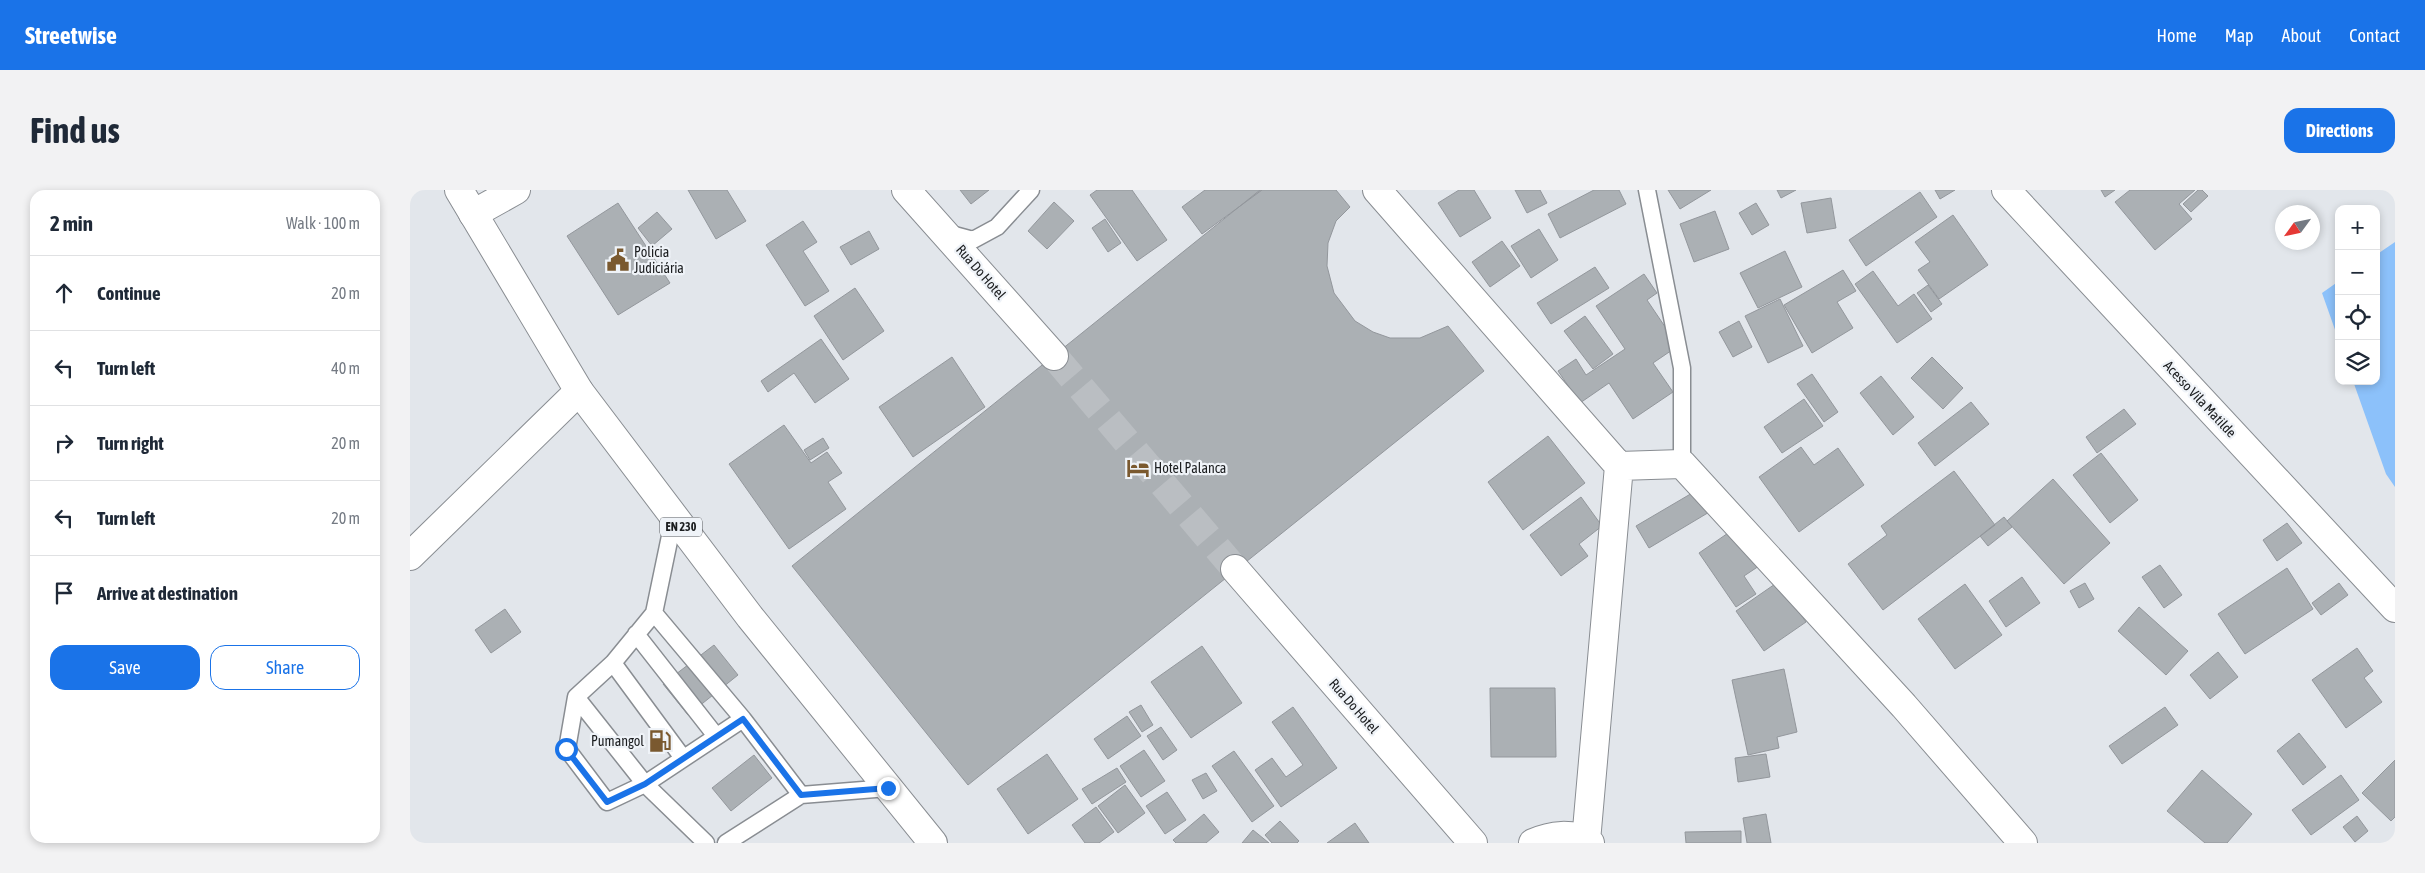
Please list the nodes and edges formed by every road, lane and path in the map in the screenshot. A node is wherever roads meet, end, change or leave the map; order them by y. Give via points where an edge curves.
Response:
1 (459, 190) edge
2 (516, 190) edge
3 (906, 190) edge
4 (1031, 190) edge
5 (1378, 190) edge
6 (1647, 190) edge
7 (2006, 190) edge
8 (474, 214) junction
9 (947, 234) junction
10 (1054, 356) tunnel mouth
11 (579, 391) junction
12 (1682, 464) junction
13 (1619, 466) junction
14 (674, 516) junction
15 (410, 556) edge
16 (1235, 569) tunnel mouth
17 (2395, 608) edge
18 (654, 612) junction
19 (636, 634) junction
20 (613, 663) junction
21 (576, 697) junction
22 (743, 719) junction
23 (716, 736) junction
24 (683, 758) junction
25 (645, 784) junction
26 (888, 788) junction
27 (801, 795) junction
28 (1998, 814) junction
29 (1588, 842) edge
30 (706, 843) edge
31 (726, 843) edge
32 (933, 843) edge
33 (1473, 843) edge
34 (1533, 843) edge
35 (2001, 843) edge
36 (2023, 843) edge

1 - 8 street, EN 230
2 - 8 street
3 - 9 street, Rua Do Hotel
4 - 9 lane via 997,227 973,240
5 - 13 street
6 - 12 lane via 1682,368
7 - 17 street, Acesso Vila Matilde
8 - 11 street, EN 230
9 - 10 street, Rua Do Hotel
11 - 14 street, EN 230
11 - 15 street
12 - 13 street
12 - 28 street via 1904,706
13 - 29 street
14 - 18 lane
14 - 26 street, EN 230 via 750,617
16 - 33 street, Rua Do Hotel
18 - 19 lane
18 - 22 lane
19 - 20 lane
19 - 23 lane
20 - 21 lane
20 - 24 lane
21 - 25 lane
21 - 25 lane via 566,749 607,802
22 - 23 lane
22 - 27 lane
23 - 24 lane
24 - 25 lane
25 - 30 lane
26 - 27 lane
26 - 32 street, EN 230
27 - 31 lane
28 - 35 street
28 - 36 street
29 - 34 street via 1572,836 1558,836

